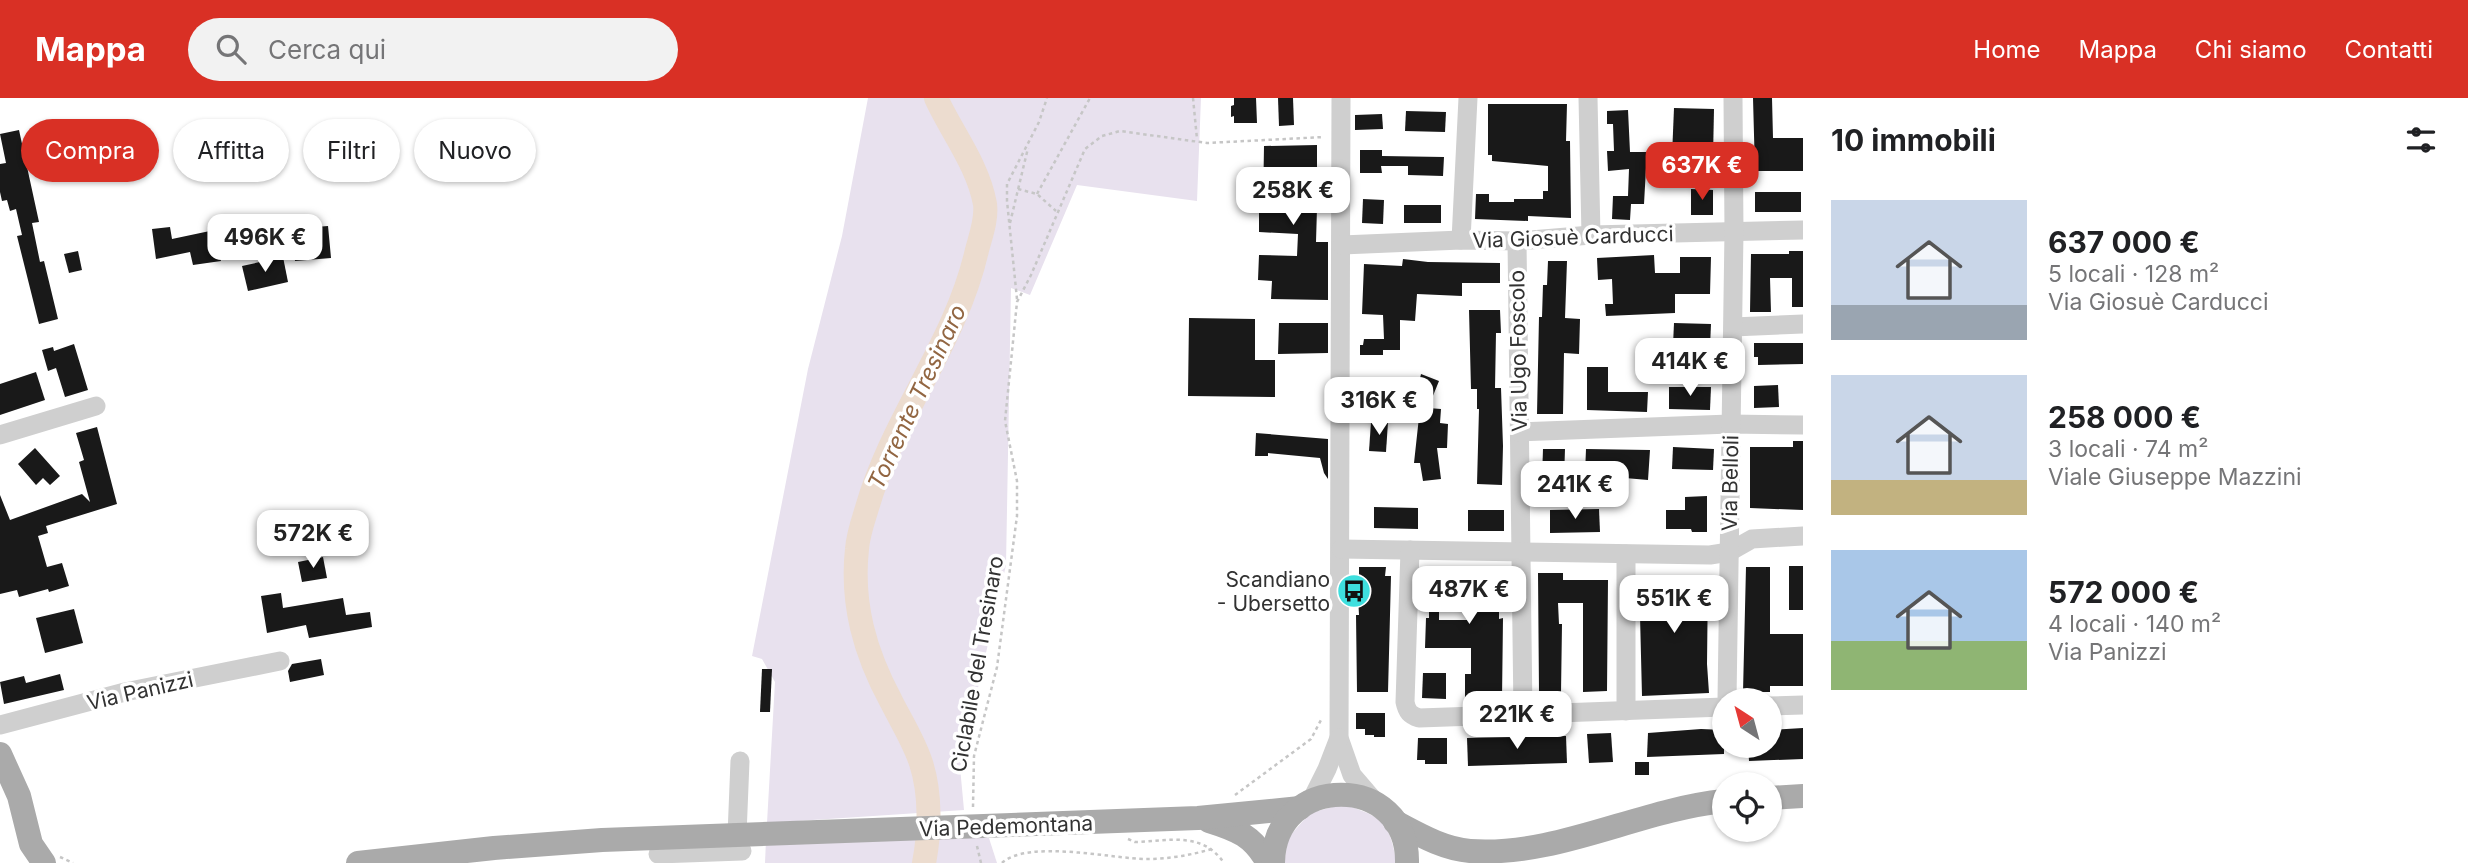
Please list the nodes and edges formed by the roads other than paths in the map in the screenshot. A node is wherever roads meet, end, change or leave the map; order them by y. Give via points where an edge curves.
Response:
1 (1341, 98) edge
2 (1468, 98) edge
3 (1588, 98) edge
4 (1733, 98) edge
5 (1803, 230) edge
6 (1734, 232) junction
7 (1591, 235) junction
8 (1461, 240) junction
9 (1517, 241) junction
10 (1342, 245) junction
11 (1803, 324) edge
12 (1733, 327) junction
13 (96, 406) dead end
14 (1730, 424) junction
15 (1803, 425) edge
16 (1519, 432) junction
17 (0, 435) edge
18 (1803, 536) edge
19 (1341, 549) junction
20 (1410, 550) junction
21 (1522, 551) junction
22 (1729, 552) junction
23 (1626, 554) junction
24 (280, 661) dead end
25 (1727, 688) edge
26 (1803, 705) edge
27 (1782, 706) edge
28 (1712, 707) edge
29 (1626, 711) junction
30 (1523, 714) junction
31 (0, 725) edge
32 (1339, 738) junction
33 (0, 754) edge
34 (740, 761) dead end
35 (1803, 796) edge
36 (1782, 797) edge
37 (1712, 803) edge
38 (1306, 804) junction
39 (1387, 813) junction
40 (1198, 818) junction
41 (24, 822) junction
42 (1468, 850) junction
43 (741, 853) edge
44 (658, 854) dead end
45 (21, 863) edge
46 (44, 863) edge
47 (358, 863) edge
48 (1271, 863) edge
49 (1407, 863) edge
50 (1438, 863) edge

1 - 10 street
2 - 8 street
3 - 7 street
4 - 6 street, Via Belloli
5 - 6 street, Via Giosuè Carducci
6 - 7 street, Via Giosuè Carducci
6 - 12 street, Via Belloli
7 - 9 street, Via Giosuè Carducci
8 - 9 street, Via Giosuè Carducci
8 - 10 street, Via Giosuè Carducci
9 - 16 street, Via Ugo Foscolo
10 - 19 street
11 - 12 street
12 - 14 street, Via Belloli
13 - 17 street
14 - 15 street
14 - 16 street
14 - 22 street, Via Belloli
16 - 21 street, Via Ugo Foscolo
18 - 22 street via 1752,539
19 - 20 street
19 - 32 street
20 - 21 street
20 - 30 street via 1405,702 1409,714 1419,718
21 - 23 street
21 - 30 street, Via Ugo Foscolo
22 - 23 street
22 - 25 street, Via Belloli
23 - 29 street
24 - 31 street, Via Panizzi via 125,692
26 - 27 street
28 - 29 street
29 - 30 street
32 - 38 street
32 - 39 street via 1352,775
33 - 41 main road via 19,796
34 - 43 street
35 - 36 main road
37 - 42 main road, Via Pedemontana via 1558,841 1504,850
38 - 39 main road, Via Pedemontana via 1329,795 1349,794
38 - 40 main road, Via Pedemontana
38 - 48 main road, Via Pedemontana via 1283,827
39 - 42 main road, Via Pedemontana via 1436,842
39 - 49 main road via 1404,838
40 - 43 main road, Via Pedemontana via 814,832
40 - 48 main road, Via Pedemontana via 1245,834
41 - 45 main road
41 - 46 main road
42 - 50 main road, Via Pedemontana
43 - 44 street
43 - 47 main road, Via Pedemontana via 521,846

